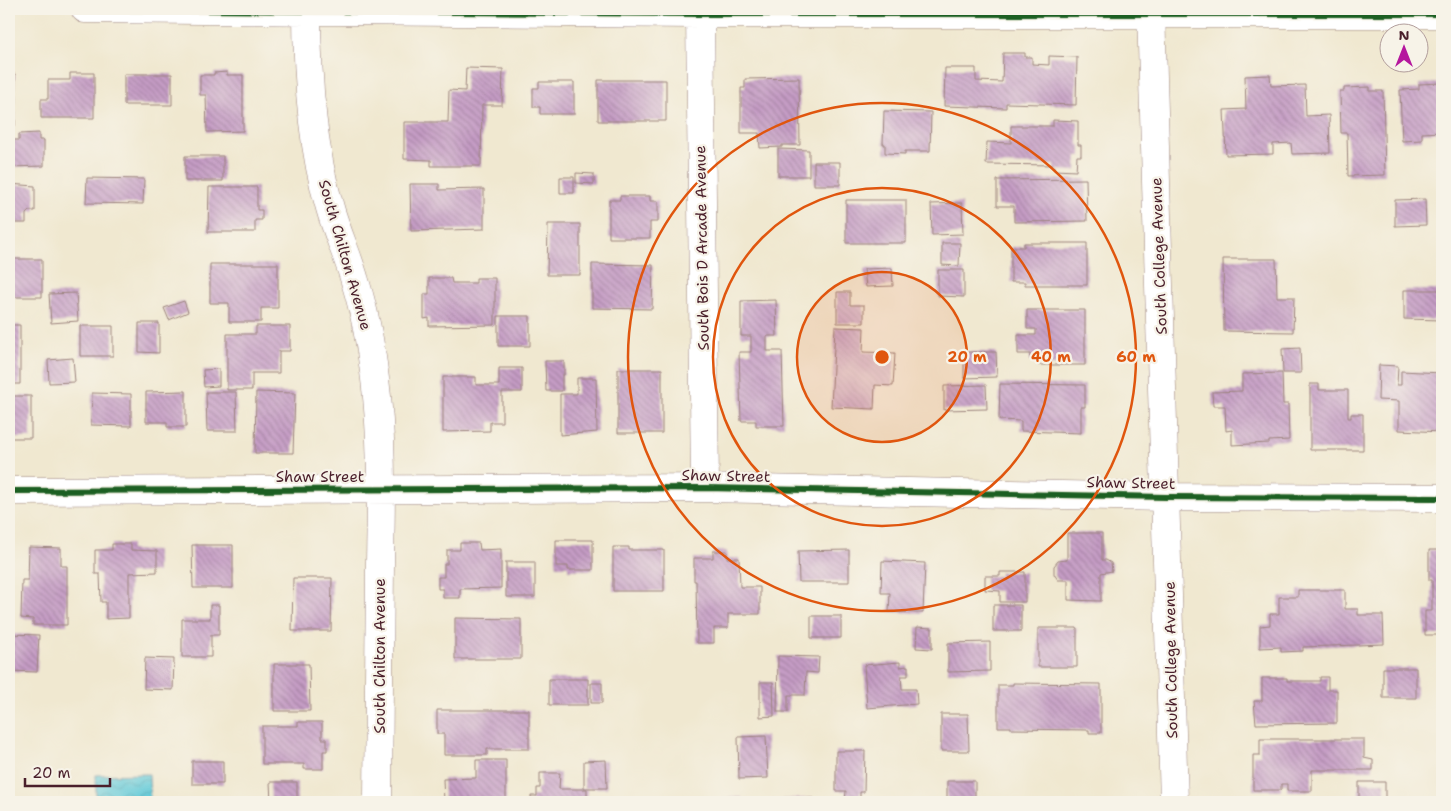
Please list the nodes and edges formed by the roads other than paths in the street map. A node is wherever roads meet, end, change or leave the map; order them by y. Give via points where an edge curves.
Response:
1 (85, 9) edge
2 (307, 10) edge
3 (700, 11) edge
4 (1151, 12) edge
5 (1442, 14) edge
6 (705, 488) junction
7 (381, 489) junction
8 (9, 491) edge
9 (1166, 497) junction
10 (1442, 498) edge
11 (378, 802) edge
12 (1174, 802) edge

1 - 2 street
2 - 3 street
2 - 7 street, South Chilton Avenue via 313,121 330,208 355,281 370,346 379,422
3 - 4 street
3 - 6 street, South Bois D Arcade Avenue
4 - 5 street
4 - 9 street, South College Avenue
6 - 7 street, Shaw Street
6 - 9 street, Shaw Street
7 - 8 street, Shaw Street
7 - 11 street, South Chilton Avenue
9 - 10 street, Shaw Street
9 - 12 street, South College Avenue

